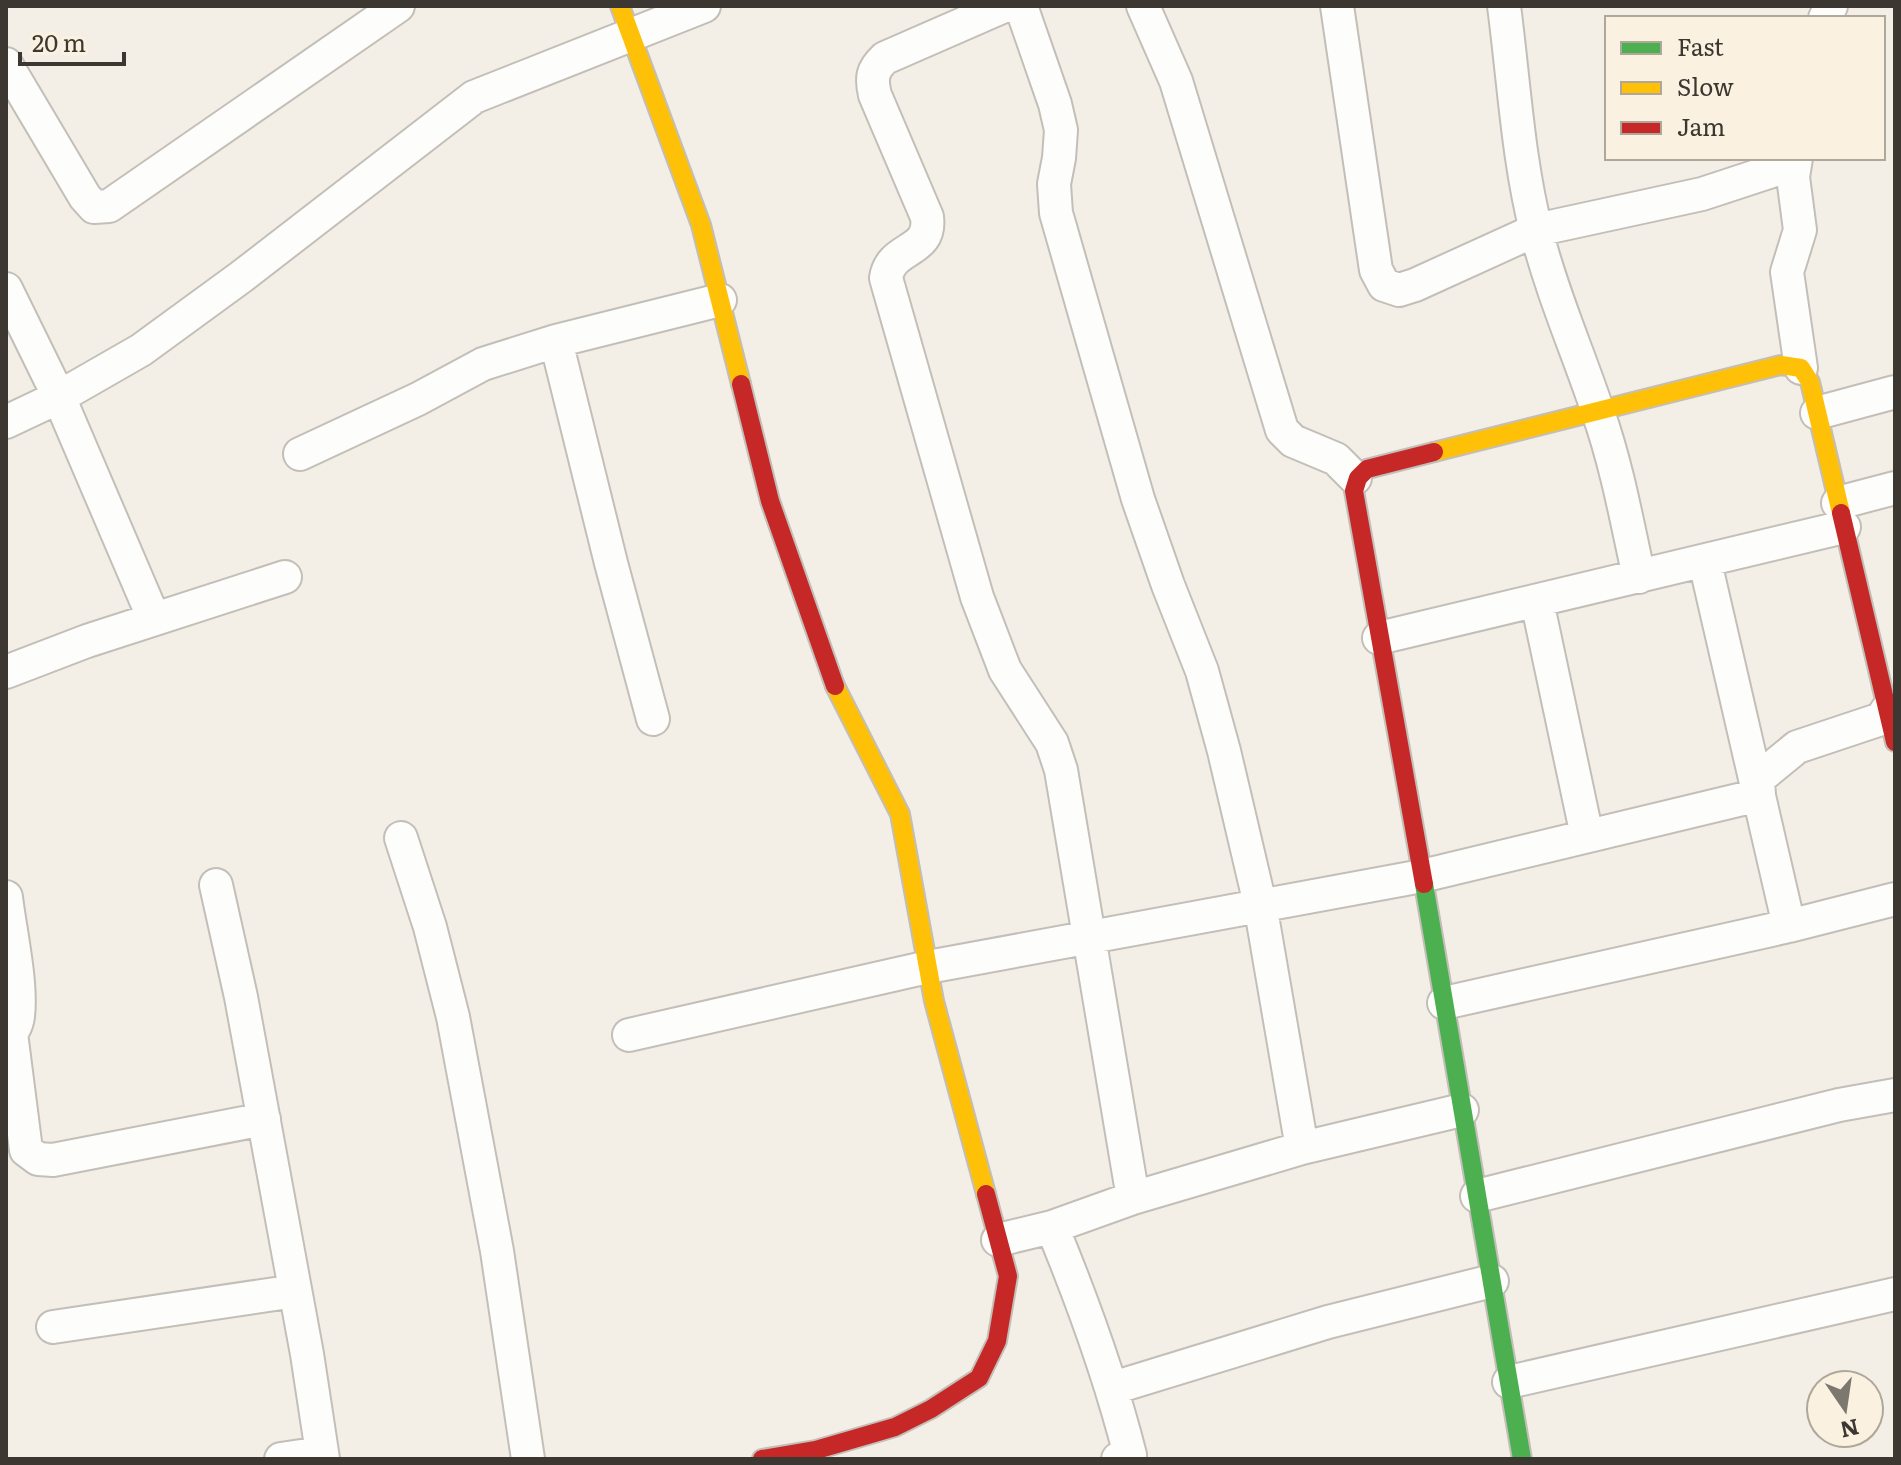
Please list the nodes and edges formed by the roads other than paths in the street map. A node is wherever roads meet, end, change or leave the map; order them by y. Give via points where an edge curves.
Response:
1 (398, 6) edge
2 (704, 6) edge
3 (1004, 6) edge
4 (1021, 6) edge
5 (1143, 6) edge
6 (1337, 6) edge
7 (1504, 6) edge
8 (626, 20) edge
9 (6, 64) edge
10 (1791, 160) edge
11 (1794, 160) edge
12 (1536, 230) junction
13 (6, 289) edge
14 (720, 300) junction
15 (556, 341) junction
16 (1801, 368) junction
17 (1895, 392) edge
18 (59, 397) junction
19 (1598, 412) junction
20 (1817, 413) junction
21 (6, 422) edge
22 (300, 454) dead end
23 (1355, 478) junction
24 (1895, 488) edge
25 (1841, 515) junction
26 (1705, 562) junction
27 (285, 577) dead end
28 (1639, 577) junction
29 (1537, 601) junction
30 (154, 619) junction
31 (1379, 638) junction
32 (6, 672) edge
33 (1891, 709) edge
34 (653, 719) dead end
35 (1895, 742) edge
36 (1759, 795) junction
37 (1587, 836) junction
38 (401, 838) dead end
39 (1422, 876) junction
40 (216, 885) dead end
41 (6, 898) edge
42 (1895, 899) edge
43 (1260, 904) junction
44 (1789, 926) junction
45 (1089, 937) junction
46 (928, 967) junction
47 (1444, 1003) junction
48 (9, 1035) edge
49 (629, 1035) dead end
50 (1895, 1095) edge
51 (1462, 1110) junction
52 (264, 1119) junction
53 (1302, 1148) junction
54 (1477, 1196) junction
55 (1133, 1198) junction
56 (1052, 1227) junction
57 (998, 1240) junction
58 (1492, 1281) junction
59 (295, 1291) junction
60 (1895, 1294) edge
61 (53, 1327) dead end
62 (1509, 1382) junction
63 (1113, 1388) junction
64 (861, 1449) edge
65 (322, 1456) edge
66 (1126, 1458) edge
67 (281, 1459) edge
68 (528, 1459) edge
69 (762, 1459) edge
70 (1522, 1459) edge

1 - 9 street via 109,206 94,207 85,197
2 - 8 street
3 - 45 street via 885,58 874,68 875,95 929,229 924,240 896,257 886,278 977,597 1005,670 1052,743 1061,770
4 - 43 street via 1061,130 1056,213 1138,499 1202,671
5 - 23 street via 1176,81 1282,430 1293,441 1336,459
6 - 12 street via 1376,270 1384,285 1399,290 1415,285
7 - 12 street
8 - 14 street via 701,225
8 - 18 street via 474,97 141,350
10 - 12 street via 1702,194
11 - 16 street via 1800,230 1787,272
12 - 19 street via 1553,293
13 - 18 street
14 - 15 street
14 - 46 street via 770,501 828,673 900,814
15 - 22 street via 483,364
15 - 34 street
16 - 19 street via 1781,365
16 - 20 street
17 - 20 street
18 - 21 street
18 - 30 street
19 - 23 street via 1367,469
19 - 28 street
20 - 25 street
23 - 31 street via 1352,491
24 - 25 street
25 - 26 street
25 - 33 street
26 - 28 street
26 - 36 street
27 - 30 street
28 - 29 street
29 - 31 street
29 - 37 street
30 - 32 street
31 - 39 street
33 - 35 street
33 - 36 street via 1881,719 1797,747 1758,779
36 - 37 street
36 - 44 street
37 - 39 street
38 - 68 street via 453,1017 497,1251
39 - 43 street
39 - 47 street
40 - 52 street
41 - 48 street via 18,996 18,1019
42 - 44 street
43 - 45 street
43 - 53 street
44 - 47 street
45 - 46 street
45 - 55 street
46 - 49 street
46 - 57 street
47 - 51 street
48 - 52 street via 26,1150 38,1159
50 - 54 street
51 - 53 street
51 - 54 street
52 - 59 street
53 - 55 street
54 - 58 street
55 - 56 street
56 - 57 street
56 - 63 street
57 - 64 street via 1008,1276 997,1341 979,1378
58 - 62 street
58 - 63 street via 1328,1322
59 - 61 street
59 - 65 street
60 - 62 street
62 - 70 street
63 - 66 street
64 - 69 street
65 - 67 street

